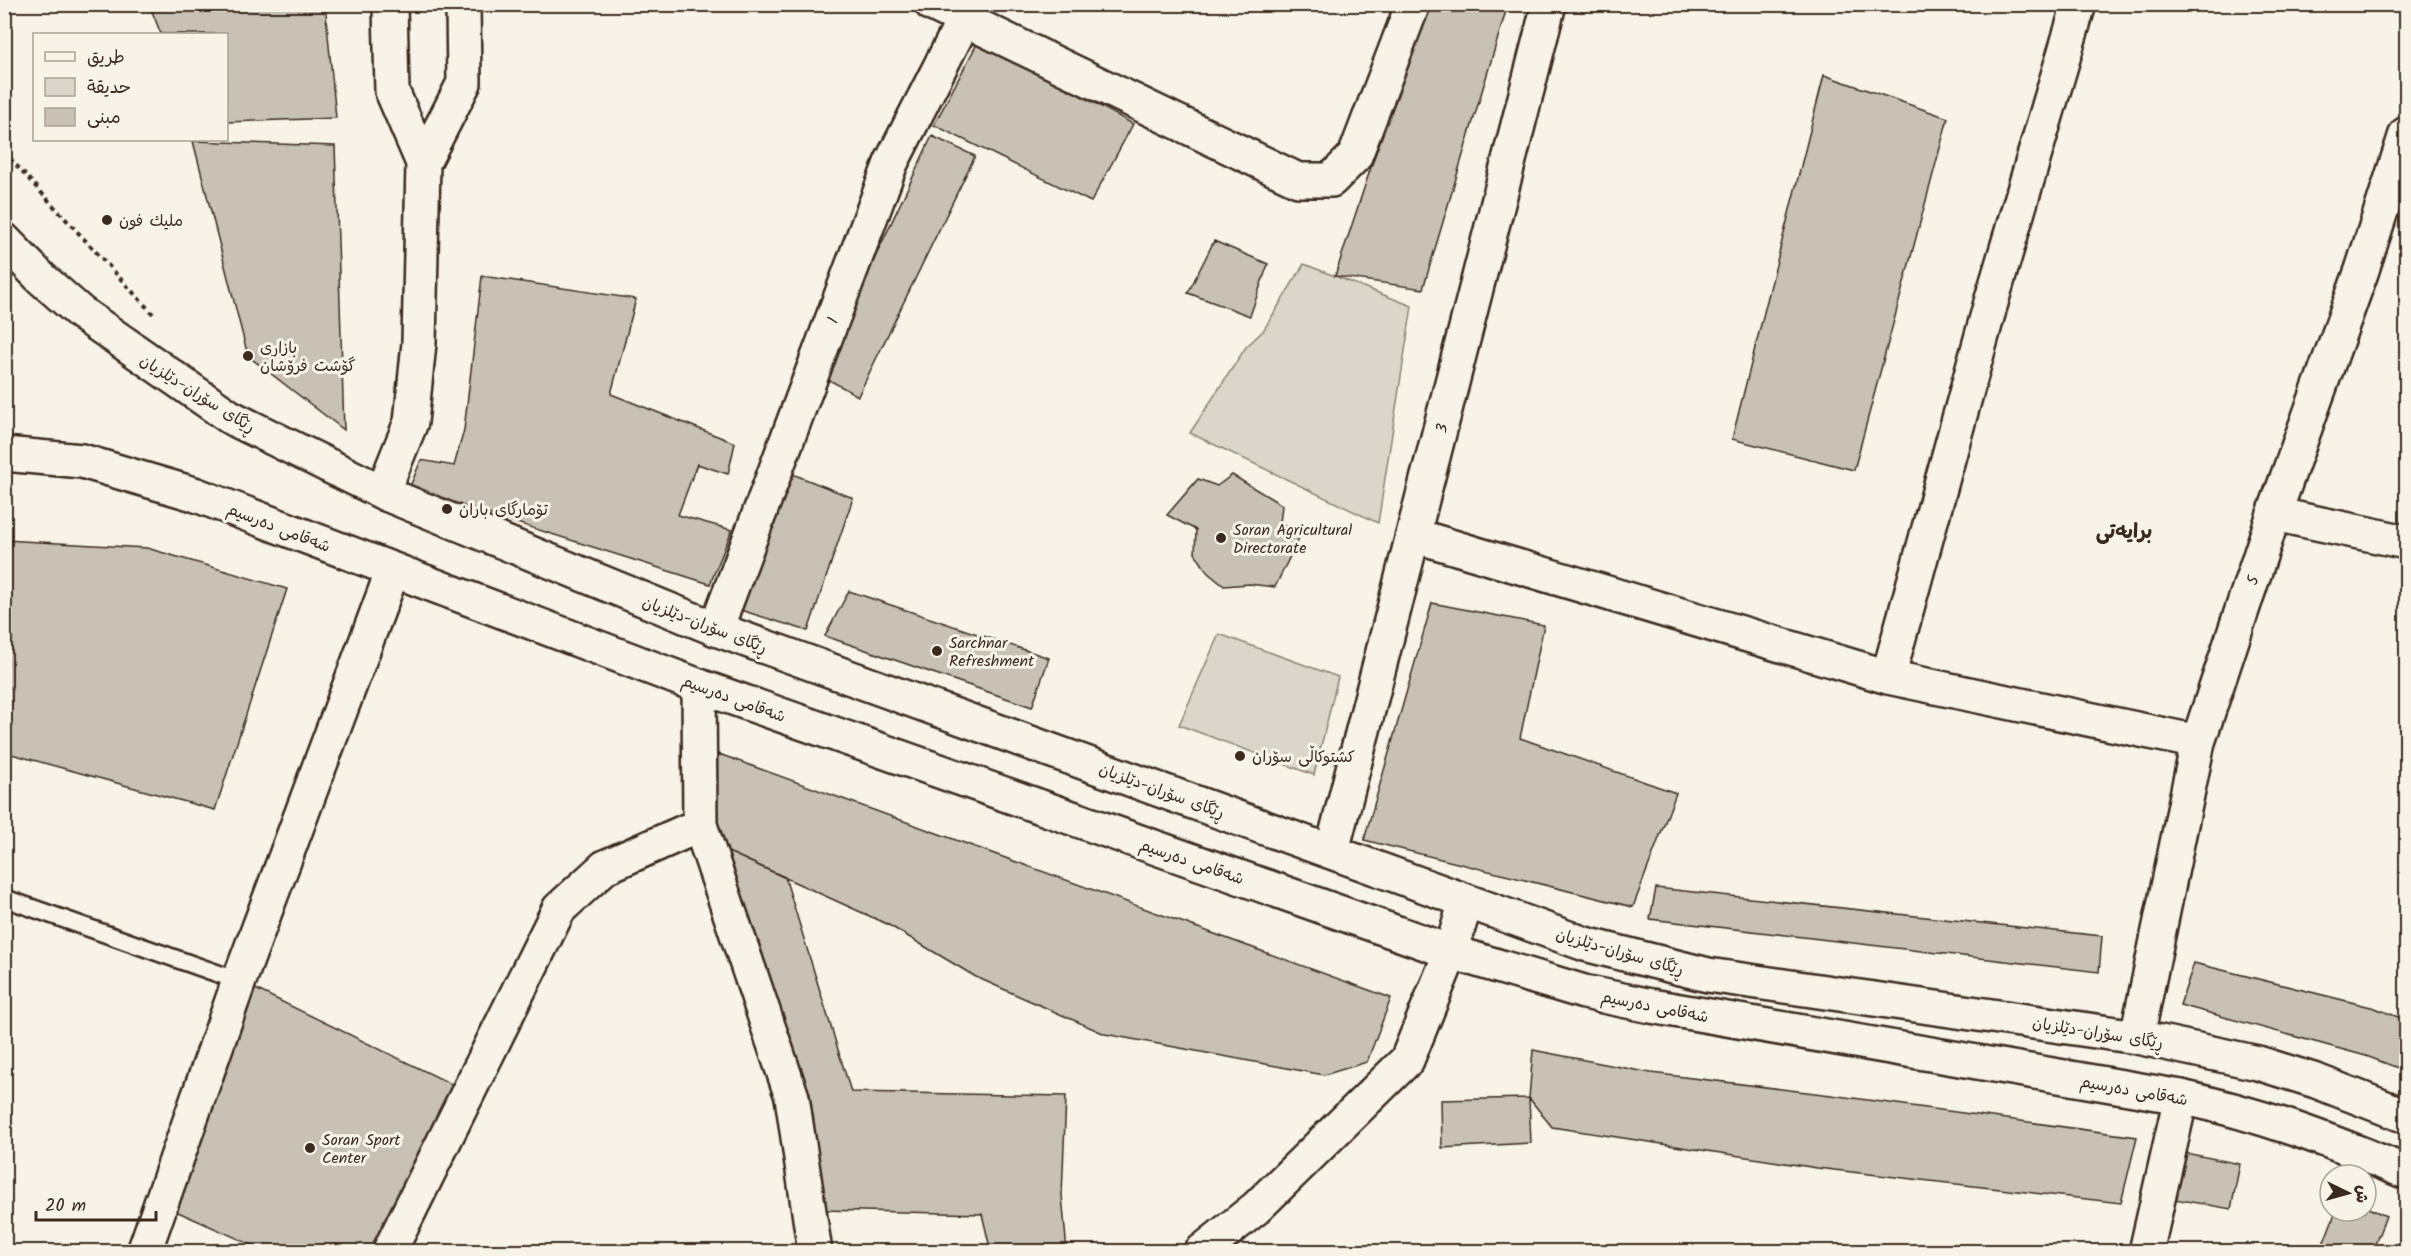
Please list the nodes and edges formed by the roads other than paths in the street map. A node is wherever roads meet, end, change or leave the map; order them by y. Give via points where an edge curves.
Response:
1 (390, 4) edge
2 (463, 4) edge
3 (932, 4) edge
4 (1413, 4) edge
5 (1549, 4) edge
6 (2079, 4) edge
7 (965, 18) junction
8 (2406, 134) edge
9 (423, 163) junction
10 (4, 240) edge
11 (4, 454) edge
12 (386, 494) junction
13 (2274, 514) junction
14 (1413, 535) junction
15 (2406, 542) edge
16 (393, 570) junction
17 (716, 629) junction
18 (1888, 677) junction
19 (699, 686) junction
20 (2198, 742) junction
21 (700, 825) junction
22 (1332, 851) junction
23 (4, 898) edge
24 (1466, 901) junction
25 (1451, 952) junction
26 (239, 981) junction
27 (2137, 1037) junction
28 (2181, 1097) junction
29 (2406, 1116) edge
30 (2406, 1172) edge
31 (144, 1251) edge
32 (389, 1251) edge
33 (815, 1251) edge
34 (1201, 1251) edge
35 (2146, 1251) edge

1 - 9 street via 392,91
2 - 9 street via 464,83
3 - 7 street
4 - 7 street via 1355,156 1331,180 1298,180
5 - 14 street, 3
6 - 18 street via 1992,299
7 - 17 street, 1 via 891,163
8 - 13 street, 5 via 2362,270
9 - 12 street via 419,343 411,422
10 - 12 street, ڕێگای سۆران-دێلزیان via 81,313 220,410
11 - 16 street, شەقامی دەرسیم via 82,461 195,494
12 - 17 street, ڕێگای سۆران-دێلزیان
13 - 15 street
13 - 20 street, 5
14 - 18 street
14 - 22 street, 3
16 - 19 street, شەقامی دەرسیم
16 - 26 street
17 - 22 street, ڕێگای سۆران-دێلزیان
18 - 20 street
19 - 21 street
19 - 25 street, شەقامی دەرسیم
20 - 27 street, 5
21 - 32 street via 605,867 559,909
21 - 33 street via 792,1097
22 - 24 street, ڕێگای سۆران-دێلزیان
23 - 26 lane
24 - 25 street
24 - 27 street, ڕێگای سۆران-دێلزیان via 1585,944 1708,975
25 - 28 street, شەقامی دەرسیم via 1584,992 1652,1006
25 - 34 street via 1407,1060 1256,1208
26 - 31 street
27 - 29 street, ڕێگای سۆران-دێلزیان via 2258,1063
28 - 30 street, شەقامی دەرسیم via 2299,1128
28 - 35 street

